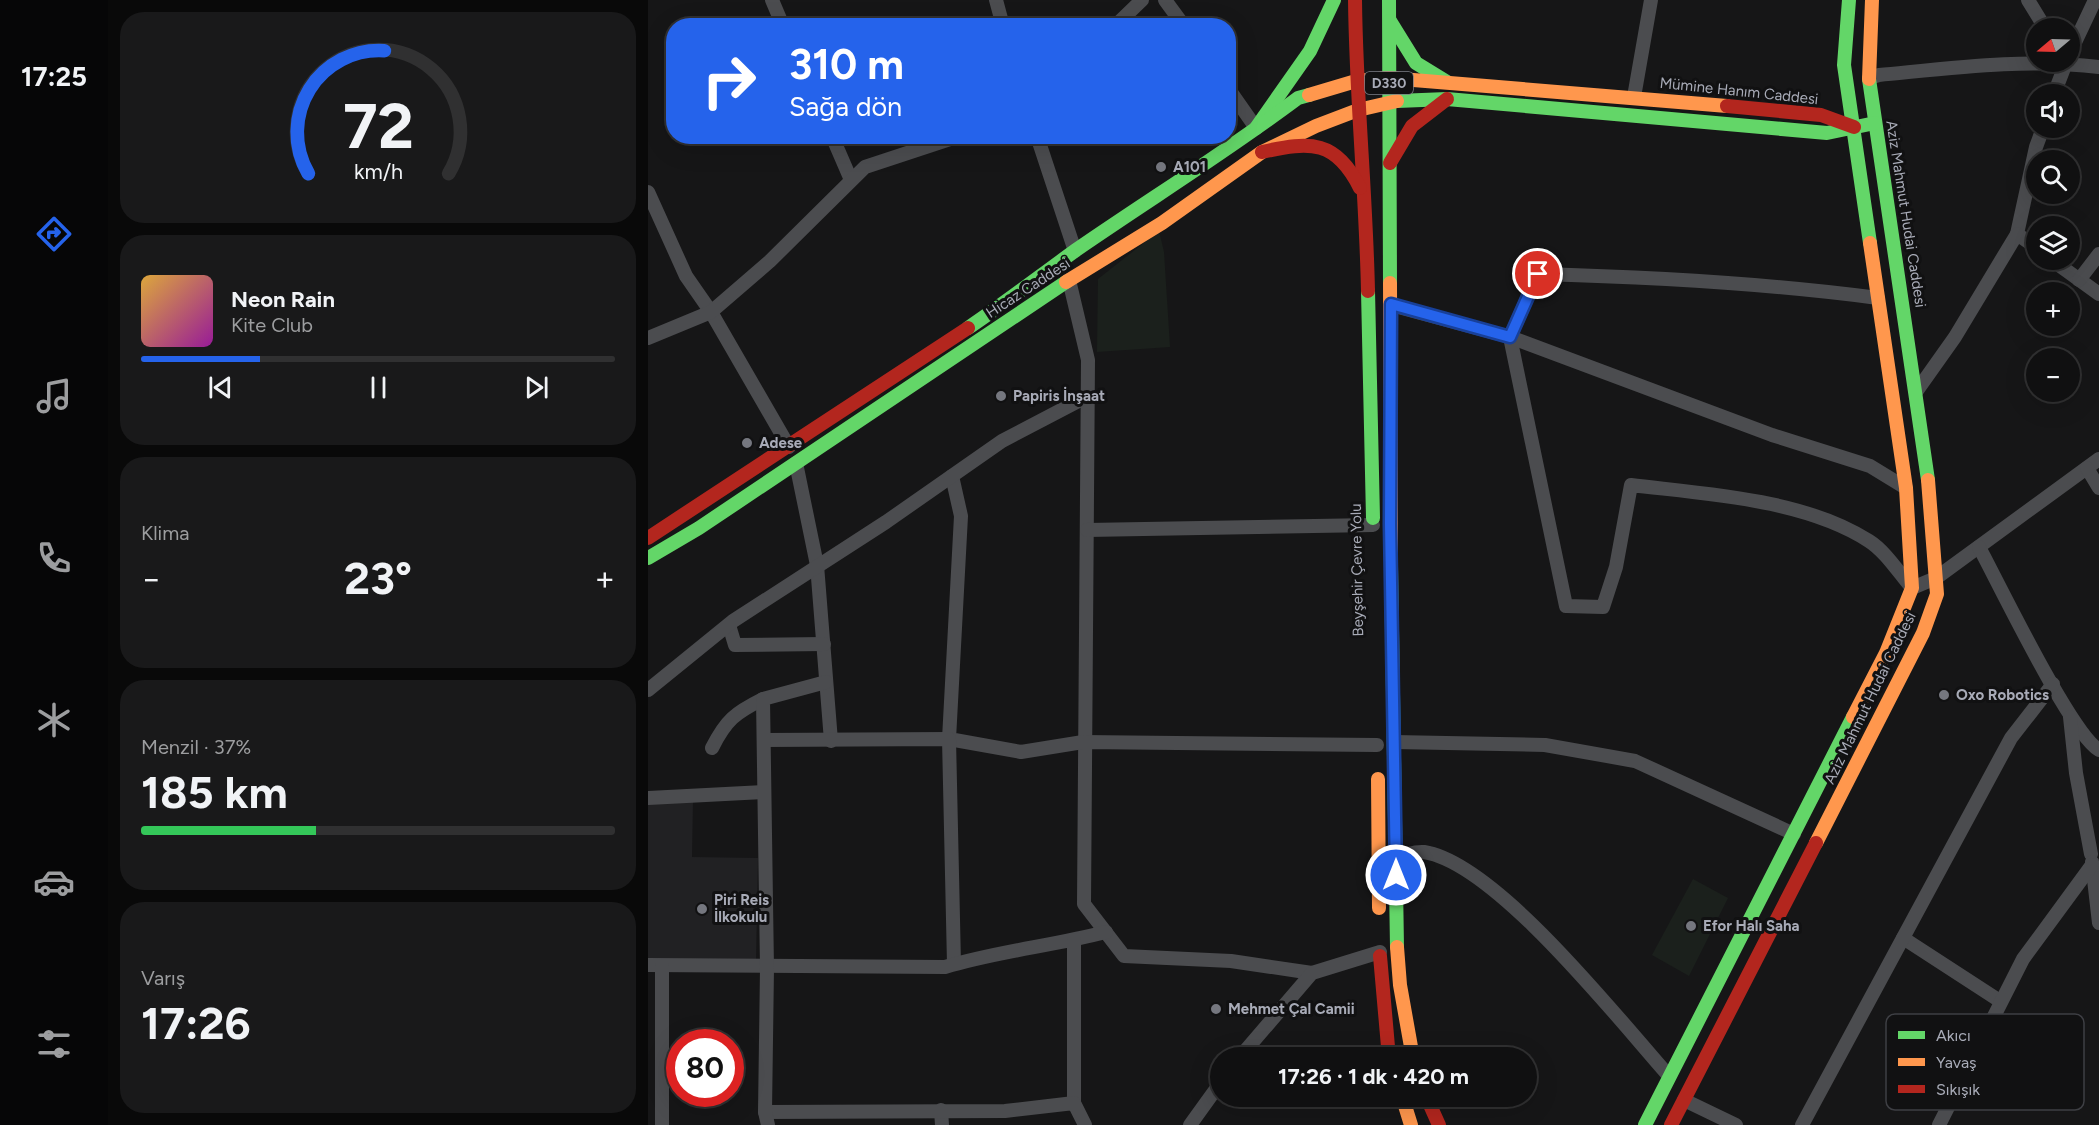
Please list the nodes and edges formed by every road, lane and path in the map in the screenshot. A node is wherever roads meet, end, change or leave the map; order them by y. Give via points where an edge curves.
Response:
1 (772, 0) edge
2 (996, 0) edge
3 (1142, 0) edge
4 (1166, 0) edge
5 (1334, 0) edge
6 (1355, 0) edge
7 (1389, 0) edge
8 (1651, 0) edge
9 (1849, 0) edge
10 (1872, 0) edge
11 (2028, 0) edge
12 (2095, 0) edge
13 (780, 18) edge
14 (1000, 18) edge
15 (1123, 18) edge
16 (1178, 18) edge
17 (2039, 18) edge
18 (1389, 20) junction
19 (2080, 32) edge
20 (2026, 63) edge
21 (2080, 63) edge
22 (2099, 68) edge
23 (1389, 78) junction
24 (1869, 78) junction
25 (1356, 81) junction
26 (1447, 82) junction
27 (1304, 96) junction
28 (1634, 97) junction
29 (1236, 99) edge
30 (1447, 99) junction
31 (1388, 102) junction
32 (1359, 110) junction
33 (1875, 123) junction
34 (1313, 127) junction
35 (1854, 127) junction
36 (1256, 128) junction
37 (2039, 138) edge
38 (835, 144) edge
39 (934, 144) edge
40 (1040, 144) edge
41 (1262, 152) junction
42 (1389, 166) junction
43 (851, 180) junction
44 (648, 192) edge
45 (1365, 199) junction
46 (2017, 234) junction
47 (2026, 240) edge
48 (1075, 251) junction
49 (2099, 254) edge
50 (2066, 270) edge
51 (1069, 280) junction
52 (2079, 280) junction
53 (2099, 294) edge
54 (1878, 298) junction
55 (1391, 304) junction
56 (711, 312) junction
57 (1510, 337) junction
58 (648, 338) edge
59 (1916, 392) junction
60 (1088, 396) junction
61 (789, 447) junction
62 (2099, 459) edge
63 (796, 463) junction
64 (2087, 468) junction
65 (952, 476) junction
66 (1906, 488) junction
67 (2099, 488) edge
68 (1087, 530) junction
69 (1373, 531) joint
70 (648, 538) edge
71 (1979, 547) junction
72 (648, 558) edge
73 (817, 565) junction
74 (1936, 578) junction
75 (1912, 588) junction
76 (729, 625) junction
77 (824, 644) junction
78 (826, 682) junction
79 (2054, 684) junction
80 (648, 690) edge
81 (763, 699) junction
82 (2069, 712) junction
83 (949, 739) junction
84 (764, 740) junction
85 (831, 741) junction
86 (1083, 742) junction
87 (1394, 742) junction
88 (712, 748) dead end
89 (1377, 750) joint
90 (2099, 750) edge
91 (764, 792) junction
92 (648, 798) edge
93 (1794, 834) junction
94 (2094, 855) edge
95 (1397, 856) junction
96 (1379, 918) dead end
97 (2099, 923) edge
98 (1106, 932) junction
99 (1903, 938) junction
100 (1074, 940) junction
101 (1380, 947) joint
102 (954, 964) junction
103 (648, 965) edge
104 (662, 966) junction
105 (767, 968) junction
106 (1312, 973) junction
107 (2000, 1001) junction
108 (1994, 1014) edge
109 (1248, 1047) edge
110 (1388, 1047) edge
111 (1411, 1047) edge
112 (1669, 1076) junction
113 (1210, 1097) edge
114 (1684, 1100) junction
115 (1074, 1103) junction
116 (1406, 1107) edge
117 (1431, 1107) edge
118 (941, 1110) junction
119 (1947, 1110) edge
120 (766, 1118) edge
121 (662, 1125) edge
122 (942, 1125) edge
123 (1085, 1125) edge
124 (1190, 1125) edge
125 (1412, 1125) edge
126 (1439, 1125) edge
127 (1645, 1125) edge
128 (1671, 1125) edge
129 (1736, 1125) edge
130 (1802, 1125) edge
131 (1940, 1125) edge

1 - 13 street
2 - 14 street
3 - 15 street
4 - 16 street
5 - 36 main road via 1325,28 1301,69
6 - 25 main road, D330
7 - 18 main road, D330
8 - 28 street
9 - 35 main road, Aziz Mahmut Hudai Caddesi via 1844,65
10 - 24 main road, Aziz Mahmut Hudai Caddesi
11 - 17 street
12 - 19 street
18 - 23 main road, D330
18 - 26 main road via 1416,63
20 - 24 street
21 - 22 street
23 - 25 main road, Hicaz Caddesi
23 - 26 main road, Mümine Hanım Caddesi
23 - 31 main road, D330
24 - 33 main road, Aziz Mahmut Hudai Caddesi
25 - 27 main road, Hicaz Caddesi
25 - 32 main road, Beyşehir Çevre Yolu / D330
26 - 28 main road, Mümine Hanım Caddesi
27 - 34 main road via 1319,99 1324,108
27 - 36 main road, Hicaz Caddesi
28 - 35 main road, Mümine Hanım Caddesi via 1821,115
29 - 36 street
30 - 31 main road, Hicaz Caddesi
30 - 35 main road via 1827,133
30 - 42 main road via 1410,126
31 - 32 main road, Hicaz Caddesi
31 - 42 main road, D330
32 - 34 main road, Hicaz Caddesi
32 - 45 main road, Beyşehir Çevre Yolu / D330
33 - 35 main road
33 - 59 main road, Aziz Mahmut Hudai Caddesi
34 - 41 main road, Hicaz Caddesi
35 - 54 main road, Aziz Mahmut Hudai Caddesi
36 - 48 main road, Hicaz Caddesi
37 - 46 street
38 - 43 street
39 - 43 street via 865,167
40 - 48 street
41 - 45 main road via 1310,144 1334,152 1349,164
41 - 51 main road, Hicaz Caddesi via 1162,223
42 - 55 main road, D330
43 - 56 street via 770,261
44 - 56 street via 686,276
45 - 69 main road, Beyşehir Çevre Yolu / D330
46 - 47 street
46 - 59 street
48 - 61 main road, Hicaz Caddesi via 1018,295
49 - 52 street
50 - 52 street
51 - 60 street via 1088,360
51 - 63 main road, Hicaz Caddesi
52 - 53 street
54 - 57 street via 1644,278 1538,274
54 - 66 main road, Aziz Mahmut Hudai Caddesi
55 - 57 street
55 - 87 main road, D330
56 - 58 street
56 - 61 street
57 - 66 street via 1772,435 1870,466
57 - 75 street via 1566,606 1603,607 1616,567 1631,486 1719,495 1823,516 1871,542
59 - 74 main road, Aziz Mahmut Hudai Caddesi via 1932,508
60 - 65 street via 1002,441
60 - 68 street
61 - 70 main road, Hicaz Caddesi
62 - 64 street
63 - 72 main road, Hicaz Caddesi
63 - 73 street
64 - 67 street
64 - 71 street
65 - 73 street
65 - 83 street via 961,516
66 - 75 main road, Aziz Mahmut Hudai Caddesi
68 - 69 street
68 - 86 street
71 - 74 street
71 - 79 street
73 - 76 street
73 - 77 street
74 - 75 street
74 - 114 main road, Aziz Mahmut Hudai Caddesi via 1937,594 1923,633
75 - 93 main road, Aziz Mahmut Hudai Caddesi via 1886,653
76 - 77 street via 735,645
76 - 80 street
77 - 78 street
78 - 81 street
78 - 85 street
79 - 82 street
79 - 99 street via 2011,738
81 - 84 street
81 - 88 street via 737,712 724,725
82 - 90 street via 2089,744
82 - 94 street via 2076,773
83 - 85 street
83 - 86 street via 1021,752
83 - 102 street
84 - 85 street
84 - 91 street
86 - 89 street
86 - 98 street via 1084,904
87 - 93 street via 1545,745 1635,761
87 - 95 main road, D330
89 - 96 main road
91 - 92 street
91 - 105 street
93 - 112 main road, Aziz Mahmut Hudai Caddesi
94 - 97 street
94 - 107 street via 2022,959
95 - 111 main road, D330 via 1395,931
95 - 112 street via 1423,852 1457,865 1503,896 1592,988
98 - 100 street
98 - 106 street via 1124,956 1231,961
99 - 107 street
99 - 130 street
100 - 102 street via 988,954
100 - 115 street
101 - 106 street
101 - 110 main road
102 - 105 street
103 - 104 street
104 - 105 street
104 - 121 street
105 - 120 street
106 - 109 street
107 - 108 street
112 - 127 main road, Aziz Mahmut Hudai Caddesi
113 - 124 street
114 - 128 main road, Aziz Mahmut Hudai Caddesi
114 - 129 street
115 - 118 street via 1005,1111
115 - 123 street
116 - 125 main road
117 - 126 main road
118 - 120 street
118 - 122 street
119 - 131 street

